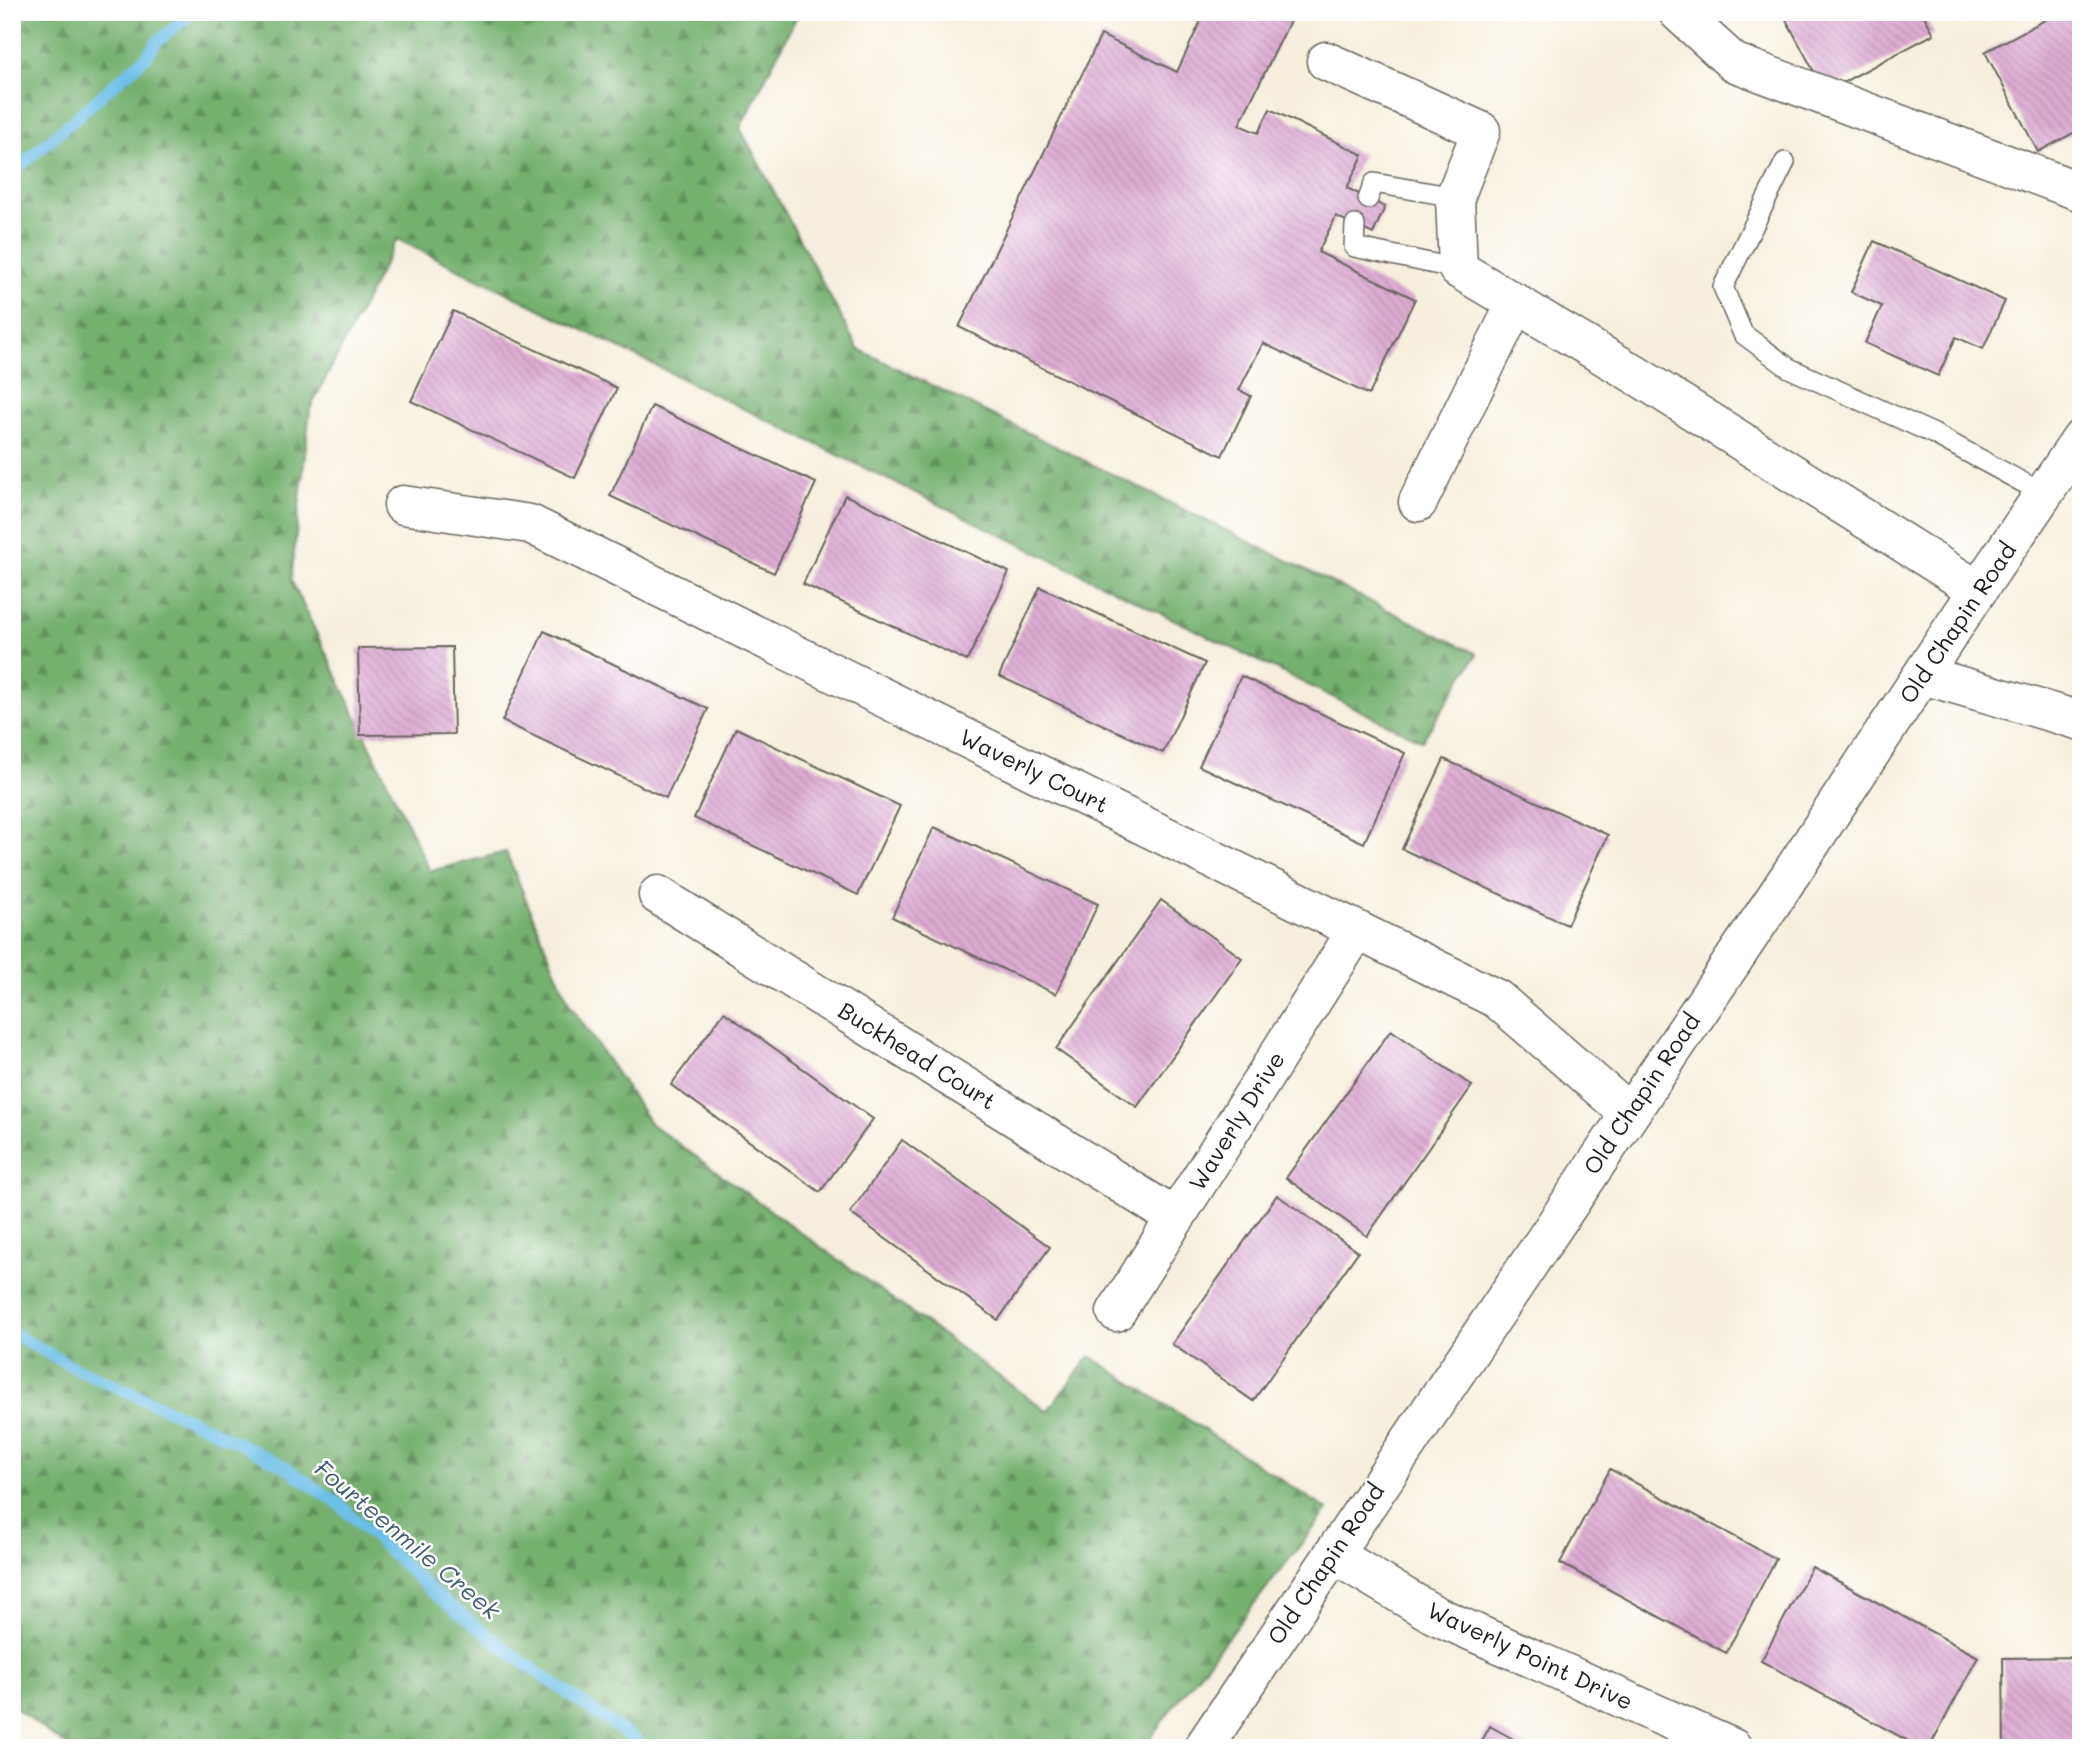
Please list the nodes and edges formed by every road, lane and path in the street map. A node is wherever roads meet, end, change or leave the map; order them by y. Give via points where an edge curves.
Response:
1 (1678, 12) edge
2 (1326, 61) dead end
3 (1785, 162) dead end
4 (2081, 192) edge
5 (1455, 197) junction
6 (1368, 199) dead end
7 (1355, 225) dead end
8 (1458, 269) junction
9 (1516, 303) junction
10 (2081, 439) edge
11 (2044, 494) junction
12 (1418, 502) dead end
13 (403, 505) dead end
14 (1978, 590) junction
15 (1923, 675) junction
16 (2081, 721) edge
17 (658, 895) dead end
18 (1357, 930) junction
19 (1629, 1113) junction
20 (1176, 1218) junction
21 (1116, 1312) dead end
22 (1333, 1555) junction
23 (1203, 1748) edge
24 (1733, 1748) edge

1 - 4 street via 1733,62
2 - 5 street via 1481,131
3 - 11 lane via 1723,287 1743,334 1789,368 1934,434
5 - 6 lane via 1374,183
5 - 8 street
7 - 8 lane via 1354,247
8 - 9 street
9 - 12 street
9 - 14 street
10 - 11 street, Old Chapin Road
11 - 14 street, Old Chapin Road
13 - 18 street, Waverly Court via 530,524
14 - 15 street, Old Chapin Road
15 - 16 street
15 - 19 street, Old Chapin Road
17 - 20 street, Buckhead Court
18 - 19 street, Waverly Court via 1497,999
18 - 20 street, Waverly Drive
19 - 22 street, Old Chapin Road
20 - 21 street, Waverly Drive
22 - 23 street, Old Chapin Road
22 - 24 street, Waverly Point Drive via 1436,1615

